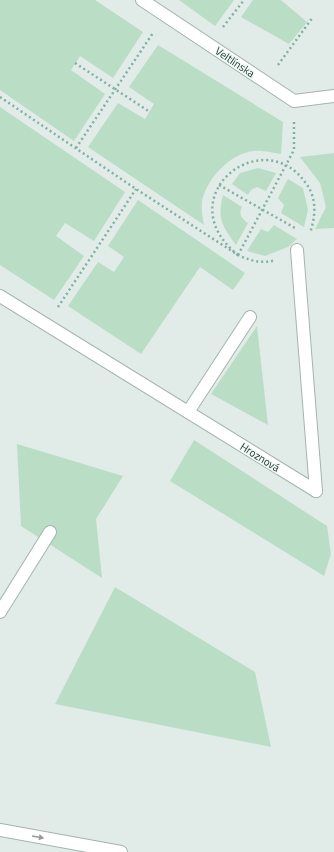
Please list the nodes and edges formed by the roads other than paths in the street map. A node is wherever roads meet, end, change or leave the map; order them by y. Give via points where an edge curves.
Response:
1 (142, 0) edge
2 (334, 96) edge
3 (297, 250) road end
4 (0, 296) edge
5 (250, 317) dead end
6 (188, 412) junction
7 (50, 532) dead end
8 (0, 612) edge
9 (0, 830) edge
10 (121, 852) edge

1 - 2 street, Veltlínska via 294,101
3 - 6 street, Hroznová via 316,491
4 - 6 street, Hroznová
5 - 6 street
7 - 8 street
9 -> 10 street

